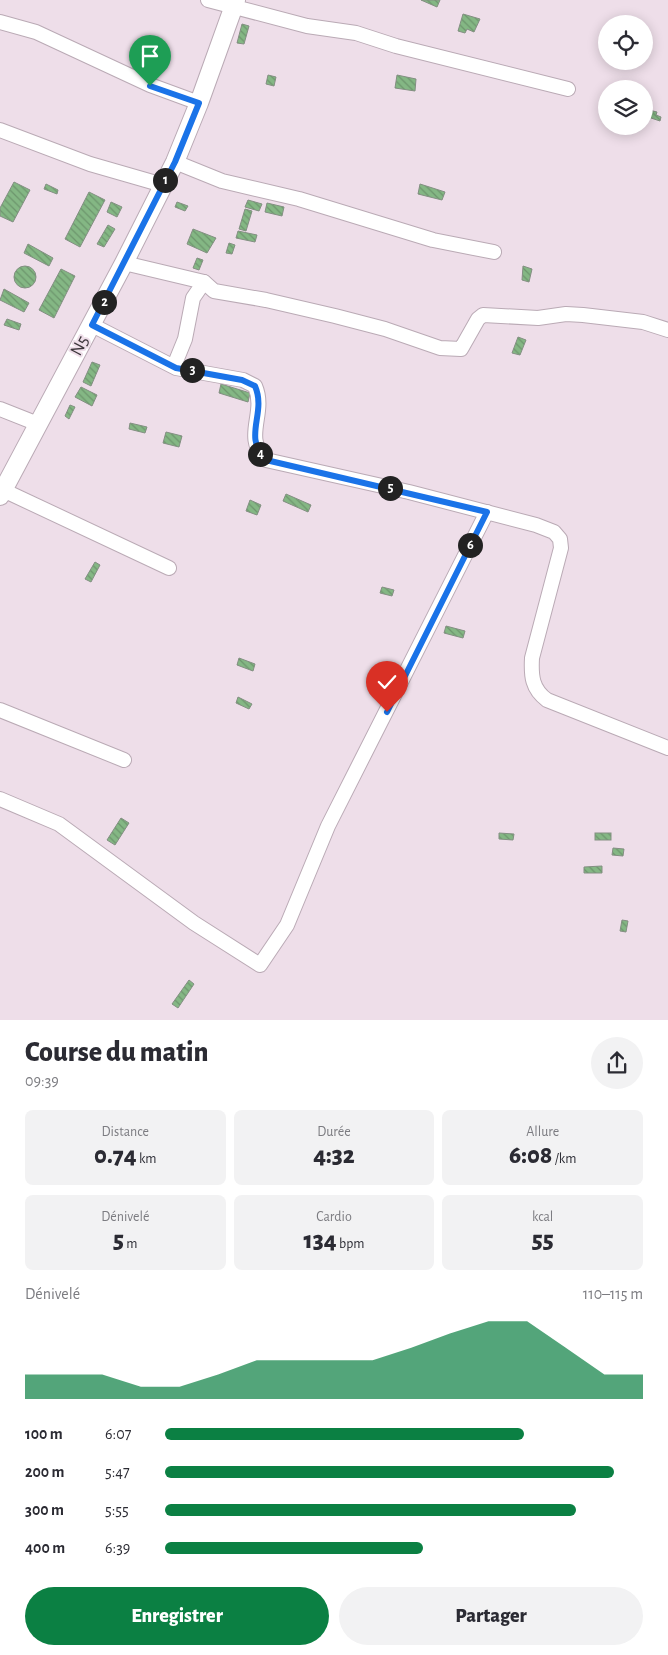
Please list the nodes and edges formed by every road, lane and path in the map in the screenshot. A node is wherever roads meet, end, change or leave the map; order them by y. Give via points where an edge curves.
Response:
1 (208, 0) edge
2 (234, 3) edge
3 (0, 22) edge
4 (568, 89) dead end
5 (199, 103) junction
6 (0, 130) edge
7 (175, 162) junction
8 (163, 185) junction
9 (494, 252) dead end
10 (124, 264) junction
11 (204, 282) junction
12 (92, 325) junction
13 (668, 330) edge
14 (174, 366) junction
15 (0, 409) edge
16 (38, 424) junction
17 (2, 493) edge
18 (487, 512) junction
19 (170, 568) dead end
20 (0, 710) edge
21 (668, 748) edge
22 (124, 760) dead end
23 (0, 799) edge

1 - 2 street
2 - 4 street via 307,26 356,33
2 - 5 main road, N5 / N5
3 - 5 street via 36,32 150,86
5 - 7 main road, N5 / N5
6 - 8 street via 90,164
7 - 8 main road, N5 / N5
7 - 9 street via 222,181 298,199 433,240
8 - 10 main road, N5 / N5
10 - 11 street
10 - 12 main road, N5 / N5
11 - 13 street via 214,291 344,318 440,348 461,350 483,315 538,318 583,315 643,322
11 - 14 street via 193,298 185,339
12 - 14 street
12 - 16 main road, N5 / N5
14 - 18 street via 242,380 255,386 260,397 254,437 256,450 266,460
15 - 16 street
16 - 17 main road, N5 / N5
17 - 19 street
18 - 21 street via 550,530 561,543 532,658 536,691 546,700
18 - 23 street via 328,826 287,926 260,965 194,923 59,824
20 - 22 street

